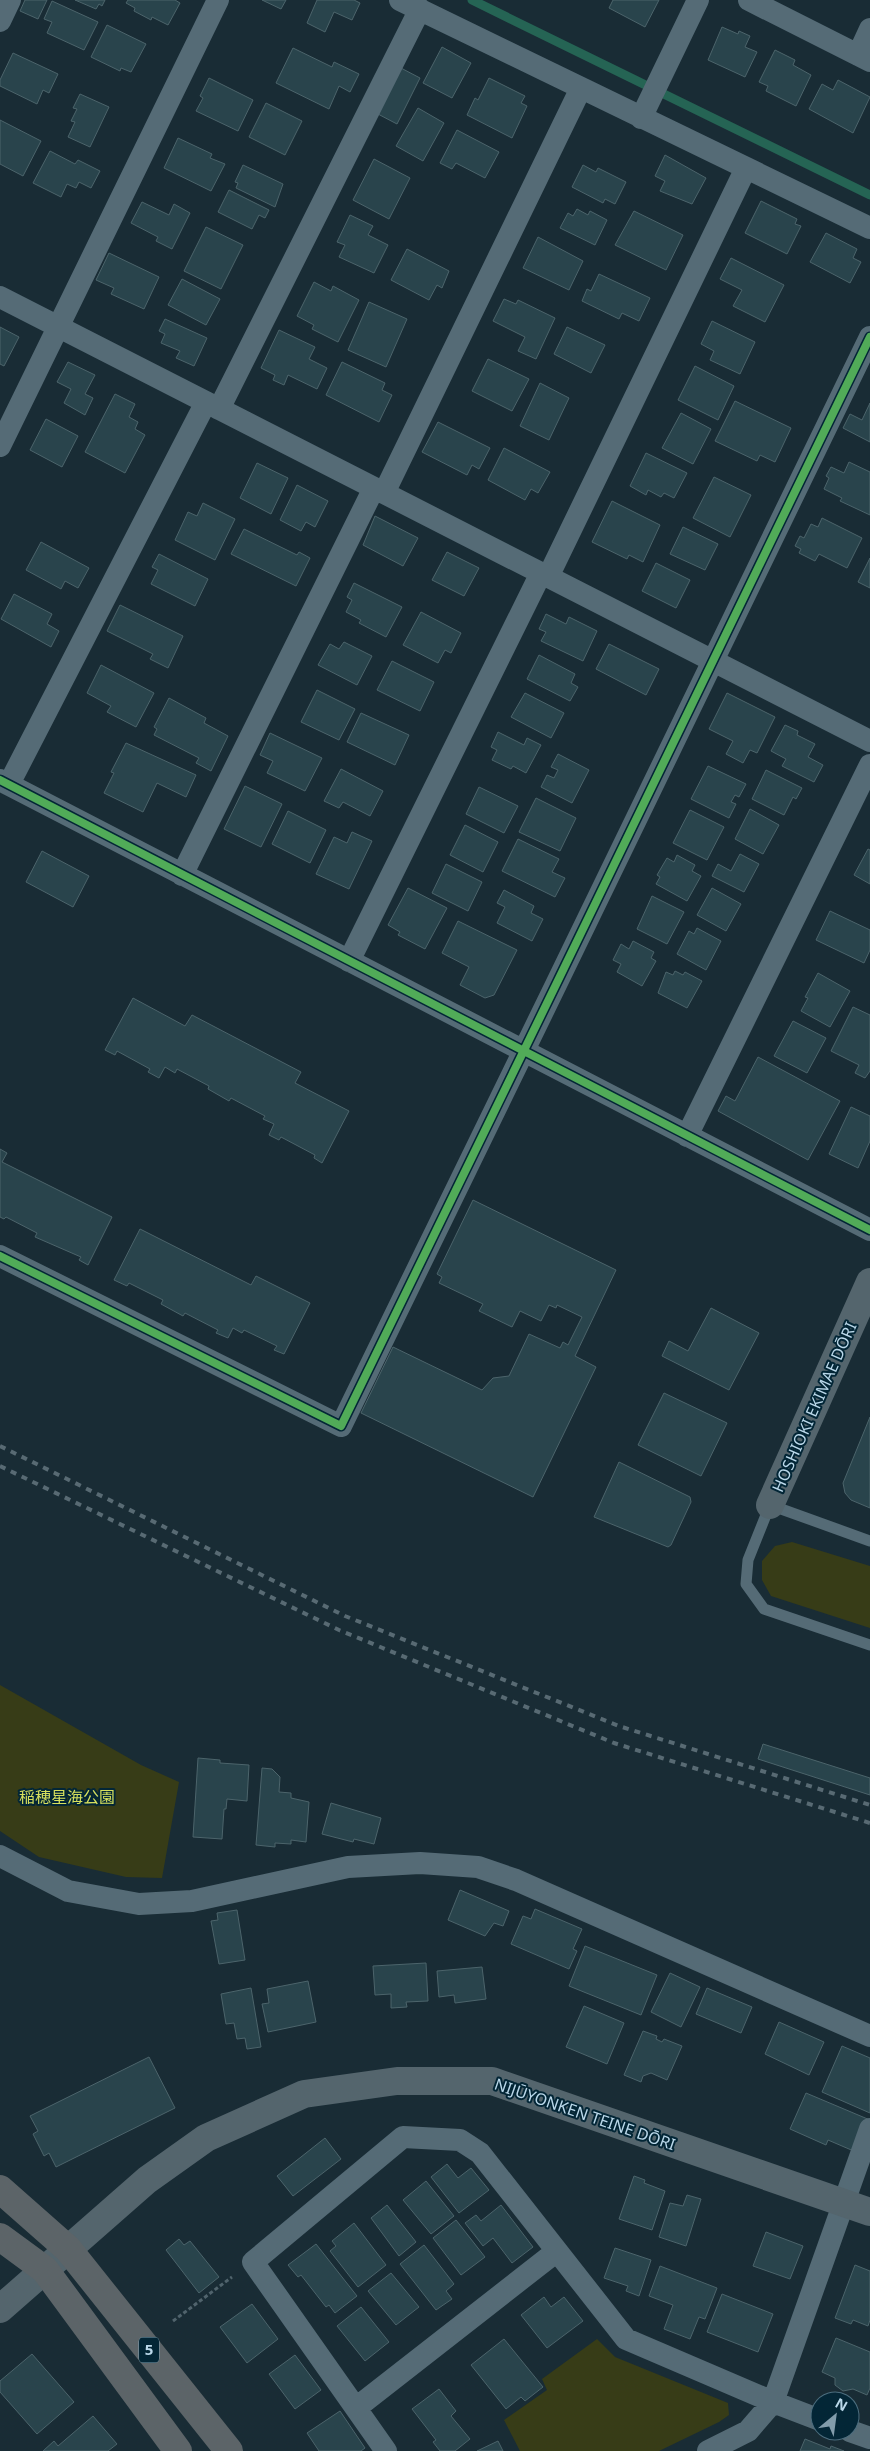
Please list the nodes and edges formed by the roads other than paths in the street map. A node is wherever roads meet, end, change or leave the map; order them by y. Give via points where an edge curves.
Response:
1 (10, 0) edge
2 (218, 0) edge
3 (698, 0) edge
4 (749, 0) edge
5 (410, 5) edge
6 (0, 21) edge
7 (870, 29) edge
8 (864, 58) edge
9 (581, 88) junction
10 (645, 110) junction
11 (746, 168) junction
12 (870, 228) edge
13 (0, 297) edge
14 (58, 327) junction
15 (870, 337) edge
16 (213, 406) junction
17 (0, 446) edge
18 (379, 490) junction
19 (544, 575) junction
20 (712, 660) junction
21 (870, 741) edge
22 (870, 765) edge
23 (5, 782) edge
24 (182, 875) junction
25 (349, 961) junction
26 (525, 1052) junction
27 (687, 1136) junction
28 (870, 1230) edge
29 (0, 1256) edge
30 (870, 1282) edge
31 (770, 1505) junction
32 (870, 1541) edge
33 (870, 1644) edge
34 (0, 1856) edge
35 (870, 2036) edge
36 (870, 2129) edge
37 (0, 2188) edge
38 (844, 2203) junction
39 (870, 2212) edge
40 (0, 2236) edge
41 (68, 2249) junction
42 (557, 2251) junction
43 (45, 2270) junction
44 (0, 2308) edge
45 (773, 2402) junction
46 (356, 2408) junction
47 (810, 2416) edge
48 (178, 2451) edge
49 (229, 2451) edge
50 (386, 2451) edge
51 (708, 2451) edge

1 - 6 street
2 - 14 street
3 - 10 street
4 - 8 street
5 - 9 street
5 - 16 street
7 - 8 street
9 - 10 street
9 - 18 street
10 - 11 street
11 - 12 street
11 - 19 street
13 - 14 street
14 - 16 street
14 - 17 street
15 - 20 street
16 - 18 street
16 - 23 street
18 - 19 street
18 - 24 street
19 - 20 street
19 - 25 street
20 - 21 street
20 - 26 street
22 - 27 street
23 - 24 street
24 - 25 street
25 - 26 street
26 - 27 street
26 - 29 street via 341,1426
27 - 28 street
30 - 31 street, HOSHIOKI EKIMAE DŌRI
31 - 32 lane
31 - 33 lane via 748,1560 746,1584 755,1597 764,1609
34 - 35 street via 68,1891 139,1904 192,1901 348,1867 420,1863 478,1867 516,1880
36 - 38 street
37 - 41 highway, 5
38 - 39 street, NIJŪYONKEN TEINE DŌRI
38 - 41 street, NIJŪYONKEN TEINE DŌRI via 492,2081 397,2081 304,2094 206,2138 147,2180
38 - 45 street
40 - 43 highway, 5
41 - 43 street, NIJŪYONKEN TEINE DŌRI
41 - 49 highway, 5
42 - 45 street via 626,2340
42 - 46 street
42 - 46 street via 480,2153 460,2140 403,2137 253,2262
43 - 44 street, NIJŪYONKEN TEINE DŌRI
43 - 48 highway, 5
45 - 47 street
45 - 51 street via 748,2431
46 - 50 street

